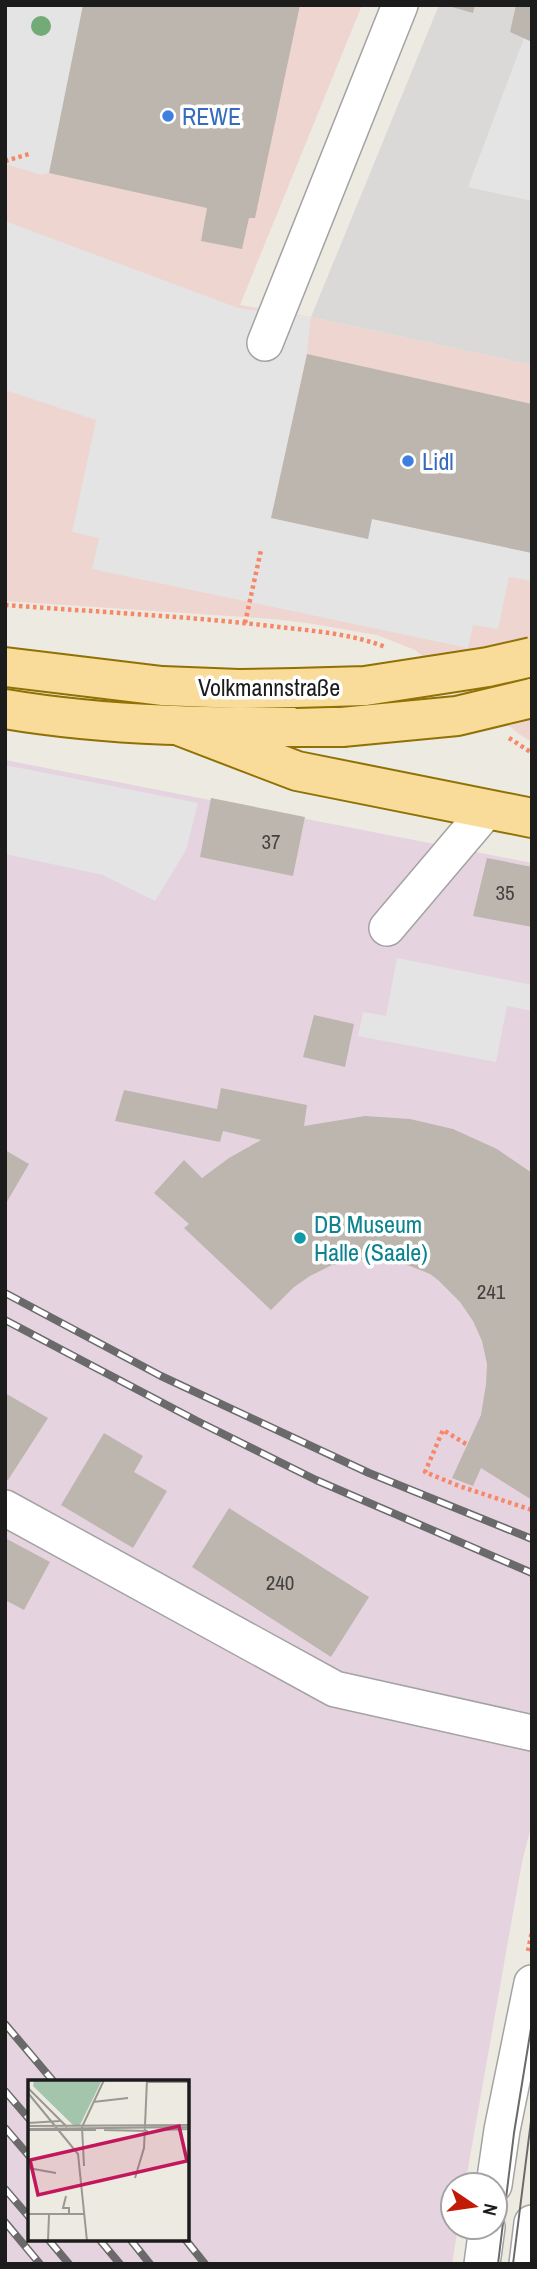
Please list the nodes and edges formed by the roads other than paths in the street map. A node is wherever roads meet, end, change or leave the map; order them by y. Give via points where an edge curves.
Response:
1 (400, 5) edge
2 (265, 343) dead end
3 (532, 657) edge
4 (5, 667) edge
5 (532, 698) edge
6 (5, 709) edge
7 (182, 727) junction
8 (487, 810) junction
9 (532, 818) edge
10 (387, 928) dead end
11 (5, 1508) edge
12 (532, 1733) edge
13 (532, 1983) edge
14 (496, 2171) edge
15 (532, 2223) edge
16 (486, 2241) edge
17 (482, 2264) edge
18 (527, 2264) edge

1 - 2 street
3 - 4 main road, Volkmannstraße, bridge via 365,686 295,688 162,686
5 - 7 main road, Volkmannstraße, bridge via 457,716 342,727
6 - 7 main road, Volkmannstraße
7 - 8 main road via 297,771
8 - 9 main road
8 - 10 street
11 - 12 street via 335,1689
13 - 14 street
15 - 18 street
16 - 17 street

